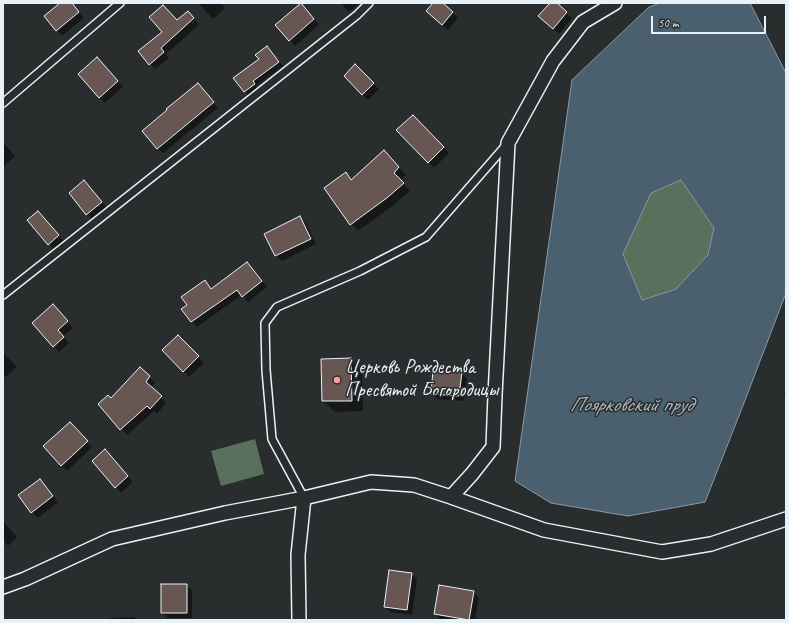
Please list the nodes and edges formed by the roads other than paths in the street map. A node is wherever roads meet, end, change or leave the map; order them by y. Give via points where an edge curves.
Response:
1 (120, 3) edge
2 (369, 3) edge
3 (615, 3) edge
4 (3, 103) edge
5 (508, 143) junction
6 (3, 296) edge
7 (451, 497) junction
8 (304, 498) junction
9 (785, 522) edge
10 (3, 587) edge
11 (299, 620) edge

1 - 4 lane
2 - 6 lane
3 - 5 street via 583,22 553,61
5 - 7 street via 493,447
5 - 8 lane via 426,237 360,271 277,307 265,323 272,439
7 - 8 street via 414,485 371,482
7 - 9 street via 544,530 662,552 710,544
8 - 10 street via 112,539
8 - 11 street via 298,555

